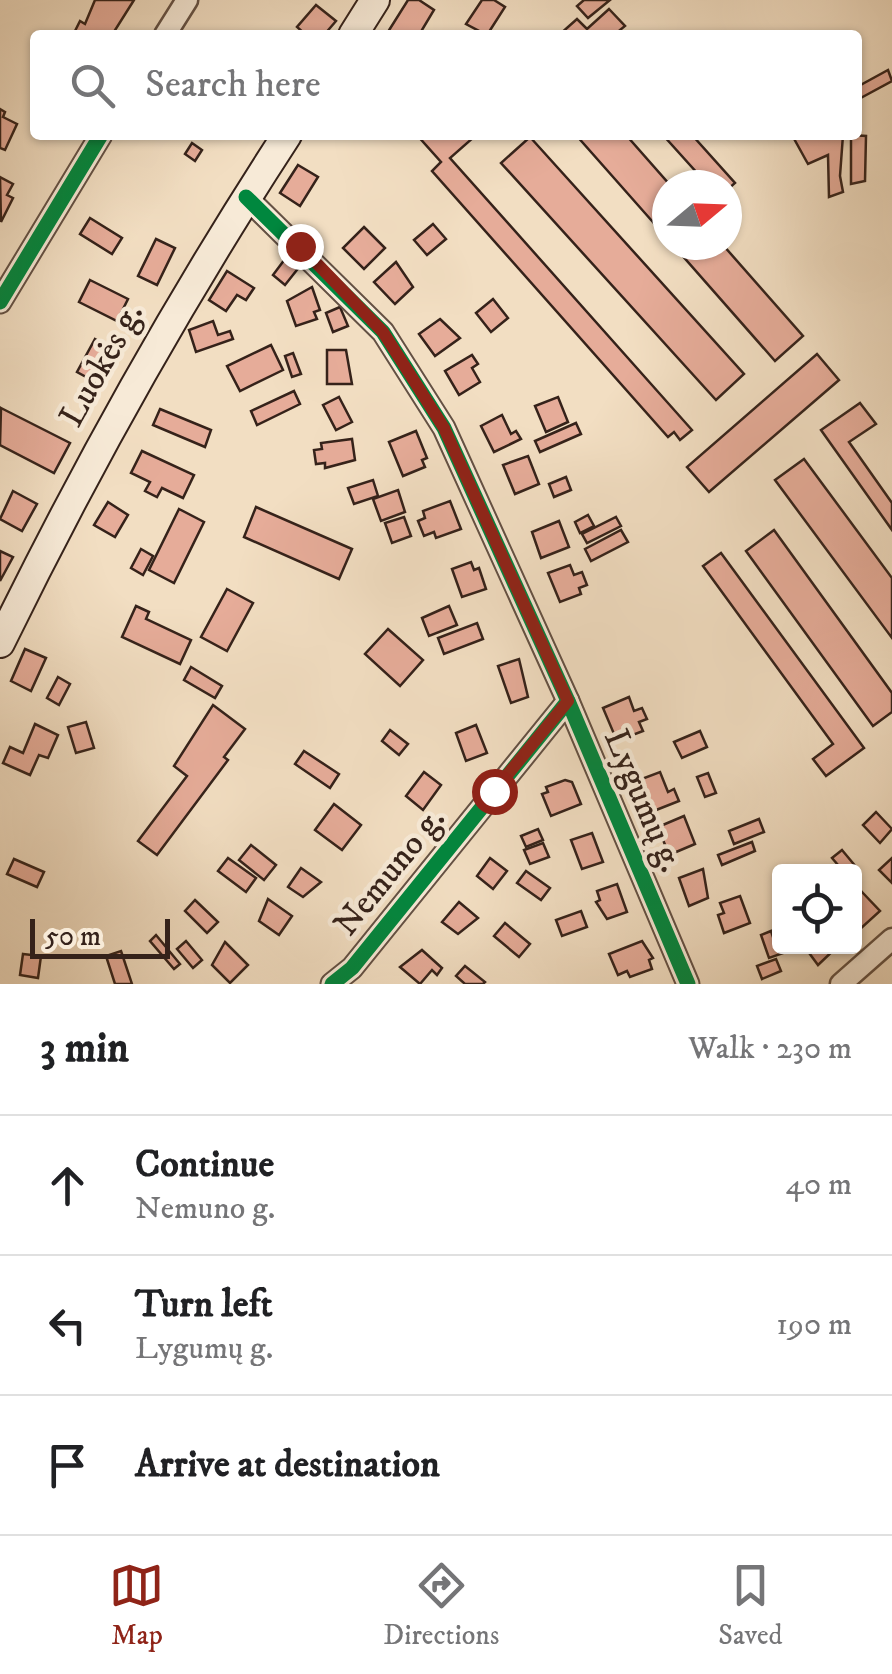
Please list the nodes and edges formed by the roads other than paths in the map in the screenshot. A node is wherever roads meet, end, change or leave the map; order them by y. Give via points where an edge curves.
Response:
1 (188, 0) edge
2 (375, 0) edge
3 (168, 30) edge
4 (355, 30) edge
5 (98, 140) edge
6 (284, 140) edge
7 (246, 198) junction
8 (0, 302) edge
9 (0, 643) edge
10 (568, 701) junction
11 (892, 939) edge
12 (332, 984) edge
13 (688, 984) edge
14 (842, 984) edge

1 - 3 street
2 - 4 main road
5 - 8 street
6 - 7 main road, Luokės g.
7 - 9 main road, Luokės g. via 112,422
7 - 10 street, Lygumų g. via 393,348 444,428
10 - 12 street, Nemuno g. via 352,968
10 - 13 street, Lygumų g.
11 - 14 street

